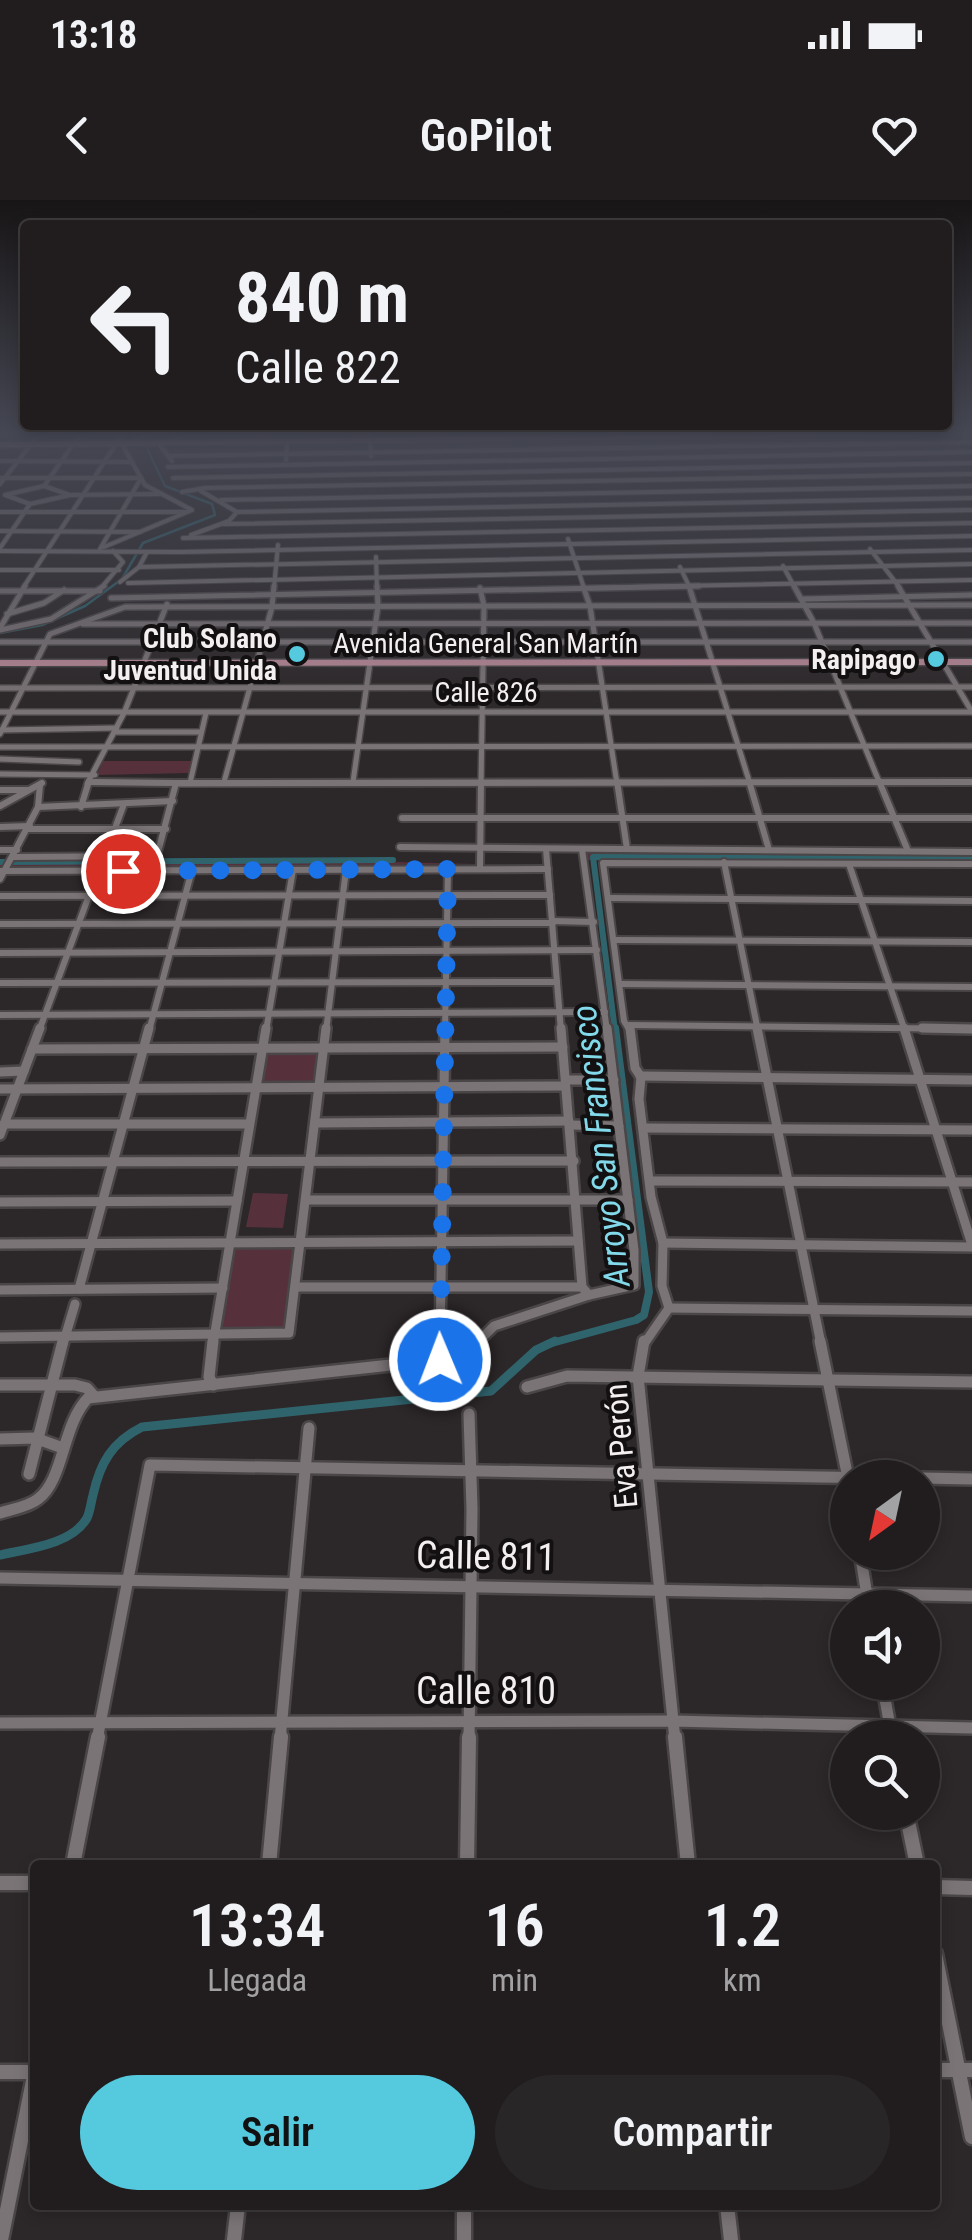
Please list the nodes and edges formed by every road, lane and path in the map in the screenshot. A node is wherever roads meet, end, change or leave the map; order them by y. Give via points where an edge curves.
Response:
1 (14, 528) edge
2 (63, 528) edge
3 (112, 528) edge
4 (152, 528) edge
5 (212, 528) edge
6 (280, 528) edge
7 (375, 528) edge
8 (469, 528) edge
9 (700, 528) edge
10 (759, 528) edge
11 (854, 528) edge
12 (949, 528) edge
13 (662, 529) junction
14 (0, 531) edge
15 (12, 531) junction
16 (61, 531) junction
17 (110, 531) junction
18 (566, 531) junction
19 (143, 532) junction
20 (470, 533) junction
21 (375, 534) junction
22 (279, 536) junction
23 (956, 536) junction
24 (972, 536) edge
25 (183, 538) junction
26 (862, 538) junction
27 (768, 540) junction
28 (668, 542) junction
29 (570, 544) junction
30 (473, 546) junction
31 (376, 548) junction
32 (100, 549) junction
33 (0, 550) edge
34 (278, 550) junction
35 (46, 551) junction
36 (971, 551) edge
37 (113, 552) junction
38 (146, 552) junction
39 (180, 552) junction
40 (872, 552) junction
41 (776, 554) junction
42 (674, 556) junction
43 (574, 558) junction
44 (476, 560) junction
45 (376, 562) junction
46 (276, 564) junction
47 (972, 564) edge
48 (177, 566) junction
49 (883, 566) junction
50 (140, 567) junction
51 (784, 568) junction
52 (0, 570) edge
53 (33, 570) junction
54 (87, 570) junction
55 (120, 570) junction
56 (682, 570) junction
57 (578, 573) junction
58 (478, 575) junction
59 (377, 577) junction
60 (276, 579) junction
61 (972, 580) edge
62 (173, 581) junction
63 (894, 581) junction
64 (794, 584) junction
65 (689, 586) junction
66 (584, 588) junction
67 (21, 590) junction
68 (65, 590) junction
69 (100, 590) junction
70 (481, 590) junction
71 (0, 591) edge
72 (378, 592) junction
73 (274, 594) junction
74 (972, 595) edge
75 (169, 596) junction
76 (907, 597) junction
77 (110, 598) dead end
78 (804, 602) junction
79 (972, 605) edge
80 (378, 606) junction
81 (484, 606) junction
82 (590, 606) junction
83 (698, 606) junction
84 (912, 606) junction
85 (166, 607) junction
86 (272, 607) junction
87 (4, 616) edge
88 (592, 623) junction
89 (702, 623) junction
90 (814, 623) junction
91 (920, 623) junction
92 (972, 623) edge
93 (75, 624) junction
94 (158, 624) junction
95 (268, 624) junction
96 (375, 624) junction
97 (483, 624) junction
98 (0, 629) edge
99 (0, 642) edge
100 (45, 642) junction
101 (151, 642) junction
102 (262, 642) junction
103 (373, 642) junction
104 (484, 642) junction
105 (594, 642) junction
106 (708, 642) junction
107 (822, 642) junction
108 (932, 642) junction
109 (972, 642) edge
110 (597, 662) junction
111 (714, 662) junction
112 (830, 662) junction
113 (943, 662) junction
114 (972, 662) edge
115 (0, 663) edge
116 (35, 663) junction
117 (142, 663) junction
118 (256, 663) junction
119 (369, 663) junction
120 (483, 663) junction
121 (250, 687) junction
122 (366, 687) junction
123 (483, 687) junction
124 (600, 687) junction
125 (721, 687) junction
126 (841, 687) junction
127 (957, 687) junction
128 (972, 687) edge
129 (0, 688) edge
130 (23, 688) junction
131 (132, 688) junction
132 (0, 712) edge
133 (11, 712) junction
134 (242, 712) junction
135 (362, 712) junction
136 (483, 712) junction
137 (603, 712) junction
138 (728, 712) junction
139 (851, 712) junction
140 (972, 712) edge
141 (124, 713) junction
142 (206, 713) junction
143 (116, 730) junction
144 (1, 731) edge
145 (200, 732) junction
146 (108, 746) junction
147 (197, 746) junction
148 (233, 746) junction
149 (358, 746) junction
150 (481, 746) junction
151 (610, 746) junction
152 (738, 746) junction
153 (864, 746) junction
154 (972, 746) edge
155 (0, 747) edge
156 (0, 759) edge
157 (79, 762) dead end
158 (0, 774) edge
159 (50, 774) junction
160 (94, 774) junction
161 (89, 782) junction
162 (130, 782) junction
163 (176, 782) junction
164 (190, 782) junction
165 (224, 782) junction
166 (353, 782) junction
167 (480, 782) junction
168 (618, 782) junction
169 (972, 782) edge
170 (748, 783) junction
171 (879, 783) junction
172 (40, 784) junction
173 (0, 790) edge
174 (27, 790) junction
175 (174, 801) junction
176 (126, 803) junction
177 (0, 806) edge
178 (38, 807) junction
179 (80, 807) junction
180 (402, 818) dead end
181 (480, 818) junction
182 (623, 818) junction
183 (759, 818) junction
184 (894, 818) junction
185 (972, 818) edge
186 (0, 827) edge
187 (29, 828) junction
188 (166, 830) junction
189 (112, 831) junction
190 (400, 847) dead end
191 (480, 848) junction
192 (546, 849) junction
193 (582, 849) junction
194 (0, 850) edge
195 (627, 850) junction
196 (769, 850) junction
197 (908, 852) junction
198 (972, 852) edge
199 (104, 858) junction
200 (724, 862) junction
201 (8, 864) edge
202 (849, 864) junction
203 (972, 864) edge
204 (448, 869) junction
205 (480, 869) junction
206 (548, 869) junction
207 (98, 870) junction
208 (192, 870) junction
209 (293, 870) junction
210 (346, 870) junction
211 (446, 895) junction
212 (550, 895) junction
213 (0, 896) edge
214 (89, 896) junction
215 (186, 896) junction
216 (290, 896) junction
217 (344, 896) junction
218 (608, 898) junction
219 (732, 899) junction
220 (862, 900) junction
221 (972, 901) edge
222 (445, 922) junction
223 (552, 922) junction
224 (594, 922) junction
225 (285, 923) junction
226 (340, 923) junction
227 (0, 924) edge
228 (78, 924) junction
229 (178, 924) junction
230 (614, 940) junction
231 (740, 940) junction
232 (876, 942) junction
233 (972, 942) edge
234 (597, 950) junction
235 (337, 951) junction
236 (444, 951) junction
237 (557, 951) junction
238 (69, 952) junction
239 (171, 952) junction
240 (280, 952) junction
241 (0, 953) edge
242 (162, 982) junction
243 (274, 982) junction
244 (332, 982) junction
245 (445, 982) junction
246 (557, 982) junction
247 (0, 983) edge
248 (57, 983) junction
249 (620, 984) junction
250 (748, 984) junction
251 (890, 986) junction
252 (972, 986) edge
253 (561, 1012) junction
254 (605, 1012) junction
255 (444, 1013) junction
256 (153, 1014) junction
257 (269, 1014) junction
258 (328, 1014) junction
259 (0, 1015) edge
260 (45, 1015) junction
261 (629, 1025) junction
262 (756, 1027) junction
263 (905, 1029) junction
264 (972, 1029) edge
265 (444, 1047) junction
266 (264, 1048) junction
267 (325, 1048) junction
268 (563, 1048) junction
269 (32, 1049) junction
270 (142, 1049) junction
271 (24, 1071) junction
272 (0, 1072) edge
273 (640, 1076) junction
274 (767, 1078) junction
275 (614, 1080) junction
276 (921, 1080) junction
277 (972, 1080) edge
278 (566, 1083) junction
279 (259, 1086) junction
280 (320, 1086) junction
281 (444, 1086) junction
282 (134, 1087) junction
283 (0, 1088) edge
284 (18, 1088) junction
285 (441, 1122) junction
286 (315, 1123) junction
287 (4, 1124) junction
288 (123, 1124) junction
289 (249, 1124) junction
290 (570, 1124) junction
291 (619, 1126) junction
292 (644, 1128) junction
293 (777, 1129) junction
294 (936, 1130) junction
295 (972, 1130) edge
296 (0, 1135) edge
297 (442, 1160) junction
298 (244, 1161) junction
299 (311, 1161) junction
300 (574, 1161) junction
301 (0, 1162) edge
302 (112, 1162) junction
303 (652, 1181) junction
304 (790, 1181) junction
305 (951, 1182) junction
306 (972, 1182) edge
307 (441, 1199) junction
308 (576, 1199) junction
309 (306, 1200) junction
310 (628, 1200) junction
311 (236, 1201) junction
312 (0, 1202) edge
313 (102, 1202) junction
314 (578, 1241) junction
315 (301, 1242) junction
316 (439, 1242) junction
317 (230, 1243) junction
318 (662, 1243) junction
319 (0, 1244) edge
320 (91, 1244) junction
321 (802, 1245) junction
322 (972, 1246) edge
323 (439, 1287) junction
324 (223, 1288) junction
325 (296, 1288) junction
326 (78, 1289) junction
327 (0, 1290) edge
328 (586, 1291) junction
329 (75, 1304) dead end
330 (668, 1308) junction
331 (816, 1310) junction
332 (972, 1312) edge
333 (0, 1336) edge
334 (68, 1336) junction
335 (214, 1336) junction
336 (440, 1360) junction
337 (638, 1376) junction
338 (830, 1379) junction
339 (972, 1382) edge
340 (50, 1384) junction
341 (0, 1385) edge
342 (212, 1385) junction
343 (527, 1387) dead end
344 (94, 1396) junction
345 (469, 1414) dead end
346 (309, 1428) dead end
347 (35, 1438) junction
348 (0, 1439) edge
349 (60, 1447) junction
350 (845, 1460) edge
351 (156, 1463) joint
352 (307, 1466) junction
353 (472, 1471) junction
354 (648, 1473) junction
355 (29, 1474) dead end
356 (830, 1477) edge
357 (940, 1479) edge
358 (972, 1480) edge
359 (0, 1514) edge
360 (0, 1578) edge
361 (126, 1579) junction
362 (296, 1583) junction
363 (471, 1586) junction
364 (660, 1589) junction
365 (830, 1593) edge
366 (940, 1595) edge
367 (972, 1596) edge
368 (470, 1721) junction
369 (672, 1721) junction
370 (283, 1722) junction
371 (0, 1723) edge
372 (100, 1723) junction
373 (830, 1728) edge
374 (972, 1728) edge
375 (940, 1729) edge
376 (910, 1830) edge
377 (74, 1860) edge
378 (270, 1860) edge
379 (467, 1860) edge
380 (687, 1860) edge
381 (916, 1860) edge
382 (30, 1883) edge
383 (0, 1884) edge
384 (940, 1887) edge
385 (972, 1888) edge
386 (940, 1973) edge
387 (965, 2070) edge
388 (0, 2072) edge
389 (30, 2072) edge
390 (30, 2097) edge
391 (972, 2138) edge
392 (237, 2210) edge
393 (464, 2210) edge
394 (728, 2210) edge
395 (1, 2240) edge
396 (234, 2240) edge
397 (464, 2240) edge
398 (731, 2240) edge

1 - 15 street
2 - 16 street
3 - 17 street
4 - 19 street
5 - 25 street
6 - 22 street
7 - 21 street
8 - 20 street
9 - 13 street
10 - 27 street
11 - 26 street
12 - 23 street
13 - 18 street
13 - 28 street
14 - 15 street
15 - 16 street
15 - 33 street
16 - 17 street
16 - 35 street
17 - 19 street
17 - 32 street
18 - 20 street
18 - 29 street
19 - 32 street
20 - 21 street
20 - 30 street
21 - 22 street
21 - 31 street
22 - 25 street
22 - 34 street
23 - 24 street
23 - 26 street
23 - 36 street
25 - 39 street
26 - 27 street
26 - 40 street
27 - 28 street
27 - 41 street
28 - 29 street
28 - 42 street
29 - 30 street
29 - 43 street
30 - 31 street
30 - 44 street
31 - 34 street
31 - 45 street
32 - 35 street
32 - 37 street
33 - 35 street
34 - 39 street
34 - 46 street
35 - 53 street
36 - 40 street
37 - 38 street
37 - 55 street via 123,562
38 - 39 street
38 - 50 street
39 - 48 street
40 - 41 street
40 - 49 street
41 - 42 street
41 - 51 street
42 - 43 street
42 - 56 street
43 - 44 street
43 - 57 street
44 - 45 street
44 - 58 street
45 - 46 street
45 - 59 street
46 - 48 street
46 - 60 street
47 - 49 street
48 - 50 street
48 - 62 street
49 - 51 street
49 - 63 street
50 - 62 street via 124,582
51 - 56 street
51 - 64 street
52 - 53 street
53 - 54 street
53 - 67 street
54 - 55 street
54 - 68 street
55 - 69 street
56 - 57 street
56 - 65 street
57 - 58 street
57 - 66 street
58 - 59 street
58 - 70 street
59 - 60 street
59 - 72 street
60 - 62 street
60 - 73 street
61 - 63 street
62 - 75 street
63 - 64 street
63 - 76 street
64 - 65 street
64 - 78 street
65 - 66 street
65 - 83 street
66 - 70 street
66 - 82 street
67 - 68 street
67 - 71 street
67 - 87 street
68 - 69 street
68 - 87 street
69 - 98 street via 76,608
70 - 72 street
70 - 81 street
72 - 73 street
72 - 80 street
73 - 75 street
73 - 86 street
74 - 76 street
75 - 77 street
75 - 85 street
76 - 78 street
76 - 84 street
78 - 83 street
78 - 84 street
78 - 90 street
79 - 84 street
80 - 81 street
80 - 86 street
80 - 96 street
81 - 82 street
81 - 97 street
82 - 83 street
82 - 88 street
83 - 89 street
84 - 91 street
85 - 86 street
85 - 93 street via 127,607
85 - 94 street
86 - 95 street
87 - 98 street
88 - 89 street
88 - 97 street
88 - 105 street
89 - 90 street
89 - 106 street
90 - 91 street
90 - 107 street
91 - 92 street
91 - 108 street
93 - 94 street
93 - 100 street
94 - 95 street
94 - 101 street
95 - 96 street
95 - 102 street
96 - 97 street
96 - 103 street
97 - 104 street
99 - 100 street
100 - 101 street
100 - 116 street
101 - 102 street
101 - 117 street
102 - 103 street
102 - 118 street
103 - 104 street
103 - 119 street
104 - 105 street
104 - 120 street
105 - 106 street
105 - 110 street
106 - 107 street
106 - 111 street
107 - 108 street
107 - 112 street
108 - 109 street
108 - 113 street
110 - 111 main road, Avenida General San Martín
110 - 120 main road, Avenida General San Martín
110 - 124 street
111 - 112 main road, Avenida General San Martín
111 - 125 street
112 - 113 main road, Avenida General San Martín
112 - 126 street
113 - 114 main road, Avenida General San Martín
113 - 127 street
115 - 116 main road, Avenida General San Martín
116 - 117 main road, Avenida General San Martín
116 - 130 street
117 - 118 main road, Avenida General San Martín
117 - 131 street
118 - 119 main road, Avenida General San Martín
118 - 121 street
119 - 120 main road, Avenida General San Martín
119 - 122 street
120 - 123 street
121 - 122 street
121 - 131 street
121 - 134 street
122 - 123 street
122 - 135 street
123 - 124 street
123 - 136 street
124 - 125 street
124 - 137 street
125 - 126 street
125 - 138 street
126 - 127 street
126 - 139 street
127 - 128 street
127 - 140 street
129 - 130 street
130 - 131 street
130 - 133 street
131 - 141 street
132 - 133 street, Calle 826
133 - 141 street, Calle 826
133 - 144 street
134 - 135 street, Calle 826
134 - 142 street, Calle 826
134 - 148 street
135 - 136 street, Calle 826
135 - 149 street
136 - 137 street, Calle 826
136 - 150 street
137 - 138 street, Calle 826
137 - 151 street
138 - 139 street, Calle 826
138 - 152 street
139 - 140 street, Calle 826
139 - 153 street
141 - 142 street, Calle 826
141 - 143 street
142 - 145 street
143 - 144 street
143 - 145 street
143 - 146 street
145 - 147 street
146 - 147 street
146 - 155 street
146 - 160 street
147 - 148 street
147 - 164 street
148 - 149 street
148 - 165 street
149 - 150 street
149 - 166 street
150 - 151 street
150 - 167 street
151 - 152 street
151 - 168 street
152 - 153 street
152 - 170 street
153 - 154 street
153 - 171 street
156 - 157 street
158 - 159 street
159 - 160 street
159 - 172 street
160 - 161 street
161 - 162 street
161 - 179 street
162 - 163 street
162 - 176 street
163 - 164 street
163 - 175 street
164 - 165 street
165 - 166 street
166 - 167 street
167 - 168 street
167 - 181 street
168 - 170 street
168 - 182 street
169 - 171 street
170 - 171 street
170 - 183 street
171 - 184 street
172 - 174 street
172 - 178 street
173 - 174 street
174 - 177 street
175 - 176 street
175 - 188 street
176 - 179 street
176 - 189 street
178 - 179 street
178 - 187 street
180 - 181 street
181 - 182 street
181 - 191 street
182 - 183 street
182 - 195 street
183 - 184 street
183 - 196 street
184 - 185 street
184 - 197 street
186 - 187 street
187 - 189 street
187 - 201 street
188 - 189 street
188 - 199 street via 158,856
189 - 199 street
190 - 191 street
191 - 192 street
191 - 205 street
192 - 193 street
192 - 206 street
193 - 195 street
193 - 224 street
194 - 201 street
195 - 196 street
196 - 197 street
197 - 198 street
199 - 201 street
200 - 202 street
200 - 218 street via 605,862
200 - 219 street
201 - 207 street
202 - 203 street
202 - 220 street
204 - 205 street
204 - 210 street
204 - 211 street
205 - 206 street
206 - 212 street
207 - 208 street
207 - 214 street
208 - 209 street
208 - 215 street
209 - 210 street
209 - 216 street
210 - 217 street
211 - 212 street
211 - 217 street
211 - 222 street
212 - 223 street
213 - 214 street
214 - 215 street
214 - 228 street
215 - 216 street
215 - 229 street
216 - 217 street
216 - 225 street
217 - 226 street
218 - 219 street
218 - 230 street
219 - 220 street
219 - 231 street
220 - 221 street
220 - 232 street
222 - 223 street
222 - 226 street
222 - 236 street
223 - 224 street
223 - 237 street
224 - 234 street
225 - 226 street
225 - 229 street
225 - 240 street
226 - 235 street
227 - 228 street
228 - 229 street
228 - 238 street
229 - 239 street
230 - 231 street
230 - 249 street
231 - 232 street
231 - 250 street
232 - 233 street
232 - 251 street
234 - 237 street
234 - 254 street
235 - 236 street
235 - 240 street
235 - 244 street
236 - 237 street
236 - 245 street
237 - 246 street
238 - 239 street
238 - 241 street
238 - 248 street
239 - 240 street
239 - 242 street
240 - 243 street
242 - 243 street
242 - 248 street
242 - 256 street
243 - 244 street
243 - 257 street
244 - 245 street
244 - 258 street
245 - 246 street
245 - 255 street
246 - 253 street
247 - 248 street
248 - 260 street
249 - 250 street
249 - 261 street
250 - 251 street
250 - 262 street
251 - 252 street
251 - 263 street
253 - 254 street
253 - 255 street
253 - 268 street
254 - 275 street
255 - 258 street
255 - 265 street
256 - 257 street
256 - 260 street
256 - 270 street
257 - 258 street
257 - 266 street
258 - 267 street
259 - 260 street
260 - 269 street
261 - 262 street
261 - 273 street
262 - 263 street
262 - 274 street
263 - 264 street
263 - 276 street
265 - 267 street
265 - 268 street
265 - 281 street
266 - 267 street
266 - 270 street
266 - 279 street
267 - 280 street
268 - 278 street
269 - 270 street
269 - 271 street
270 - 282 street
271 - 272 street
271 - 284 street
273 - 274 street
273 - 292 street
274 - 276 street
274 - 293 street
275 - 278 street
275 - 291 street
276 - 277 street
276 - 294 street
278 - 281 street
278 - 290 street
279 - 280 street
279 - 282 street
279 - 289 street
280 - 281 street
280 - 286 street
281 - 285 street
282 - 284 street
282 - 288 street
283 - 284 street
284 - 287 street
285 - 286 street
285 - 290 street
285 - 297 street
286 - 299 street
287 - 288 street
287 - 296 street
288 - 289 street
288 - 302 street
289 - 298 street
290 - 291 street
290 - 300 street
291 - 310 street
292 - 293 street
292 - 303 street
293 - 294 street
293 - 304 street
294 - 295 street
294 - 305 street
297 - 299 street
297 - 300 street
297 - 307 street
298 - 299 street
298 - 302 street
298 - 311 street
299 - 309 street
300 - 308 street
301 - 302 street
302 - 313 street
303 - 304 street
303 - 318 street
304 - 305 street
304 - 321 street
305 - 306 street
305 - 322 street
307 - 308 street
307 - 309 street
307 - 316 street
308 - 310 street
308 - 314 street
309 - 315 street
310 - 328 street via 635,1283
311 - 313 street
311 - 317 street
312 - 313 street
313 - 320 street
314 - 316 street
314 - 328 street
315 - 316 street
315 - 317 street
315 - 325 street
316 - 323 street
317 - 320 street
317 - 324 street
318 - 321 street
318 - 330 street
319 - 320 street
320 - 326 street
321 - 322 street
321 - 331 street
323 - 325 street
323 - 328 street
323 - 336 street
324 - 326 street
324 - 335 street
325 - 335 street via 291,1329 283,1335
326 - 327 street
328 - 336 street via 494,1326 465,1355
329 - 334 street
330 - 331 street
330 - 337 street, Eva Perón via 645,1337
331 - 332 street
331 - 338 street
333 - 334 street
334 - 335 street
334 - 340 street
335 - 342 street
336 - 342 street
337 - 338 street
337 - 343 street via 559,1376
337 - 354 street, Eva Perón
338 - 339 street
338 - 350 street
340 - 341 street
340 - 344 street via 82,1386
340 - 347 street
342 - 344 street
344 - 349 street via 80,1406
345 - 353 street
346 - 352 street
347 - 348 street
347 - 349 street
347 - 355 street
349 - 359 street via 48,1488 34,1502
351 - 352 street
351 - 361 street via 149,1468
352 - 353 street
352 - 362 street
353 - 354 street
353 - 363 street
354 - 356 street
354 - 364 street, Eva Perón
357 - 358 street
360 - 361 street, Calle 811
361 - 362 street, Calle 811
361 - 372 street
362 - 363 street, Calle 811
362 - 370 street
363 - 364 street, Calle 811
363 - 368 street
364 - 365 street, Calle 811
364 - 369 street, Eva Perón
366 - 367 street, Calle 811
368 - 369 street, Calle 810
368 - 370 street, Calle 810
368 - 379 street
369 - 373 street, Calle 810
369 - 380 street, Eva Perón
370 - 372 street, Calle 810
370 - 378 street
371 - 372 street, Calle 810
372 - 377 street
374 - 375 street, Calle 810
376 - 381 street
382 - 383 street
384 - 385 street
386 - 387 street
387 - 391 street
388 - 389 street
390 - 395 street
392 - 396 street
393 - 397 street
394 - 398 street

